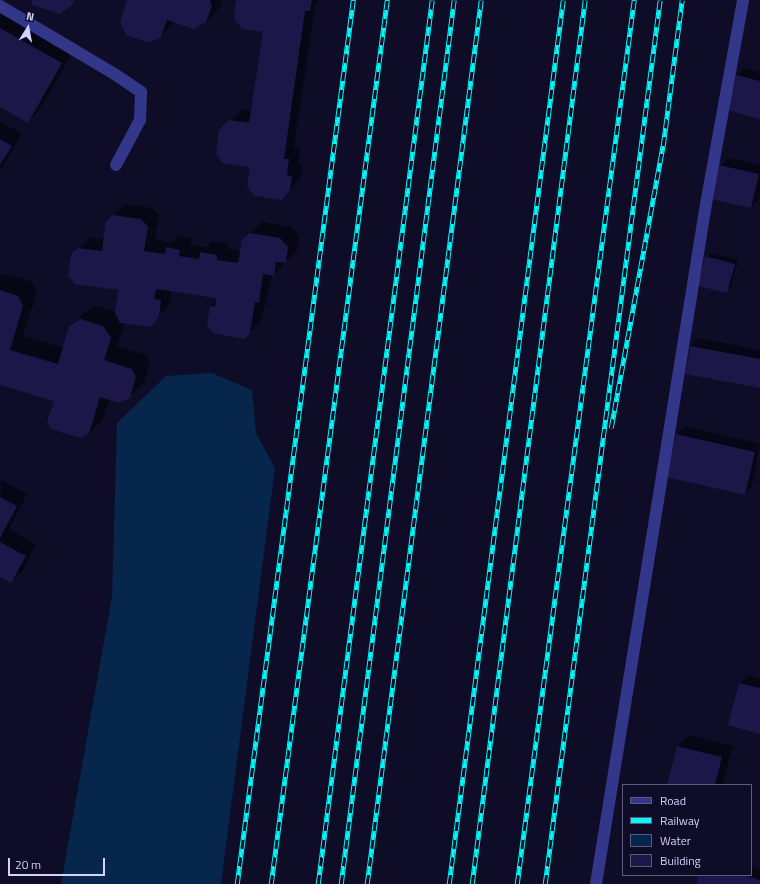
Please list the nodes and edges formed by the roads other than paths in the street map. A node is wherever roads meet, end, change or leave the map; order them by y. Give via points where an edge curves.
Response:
1 (743, 0) edge
2 (0, 6) edge
3 (116, 165) dead end
4 (596, 884) edge

1 - 4 street via 706,204
2 - 3 street via 141,92 140,120

